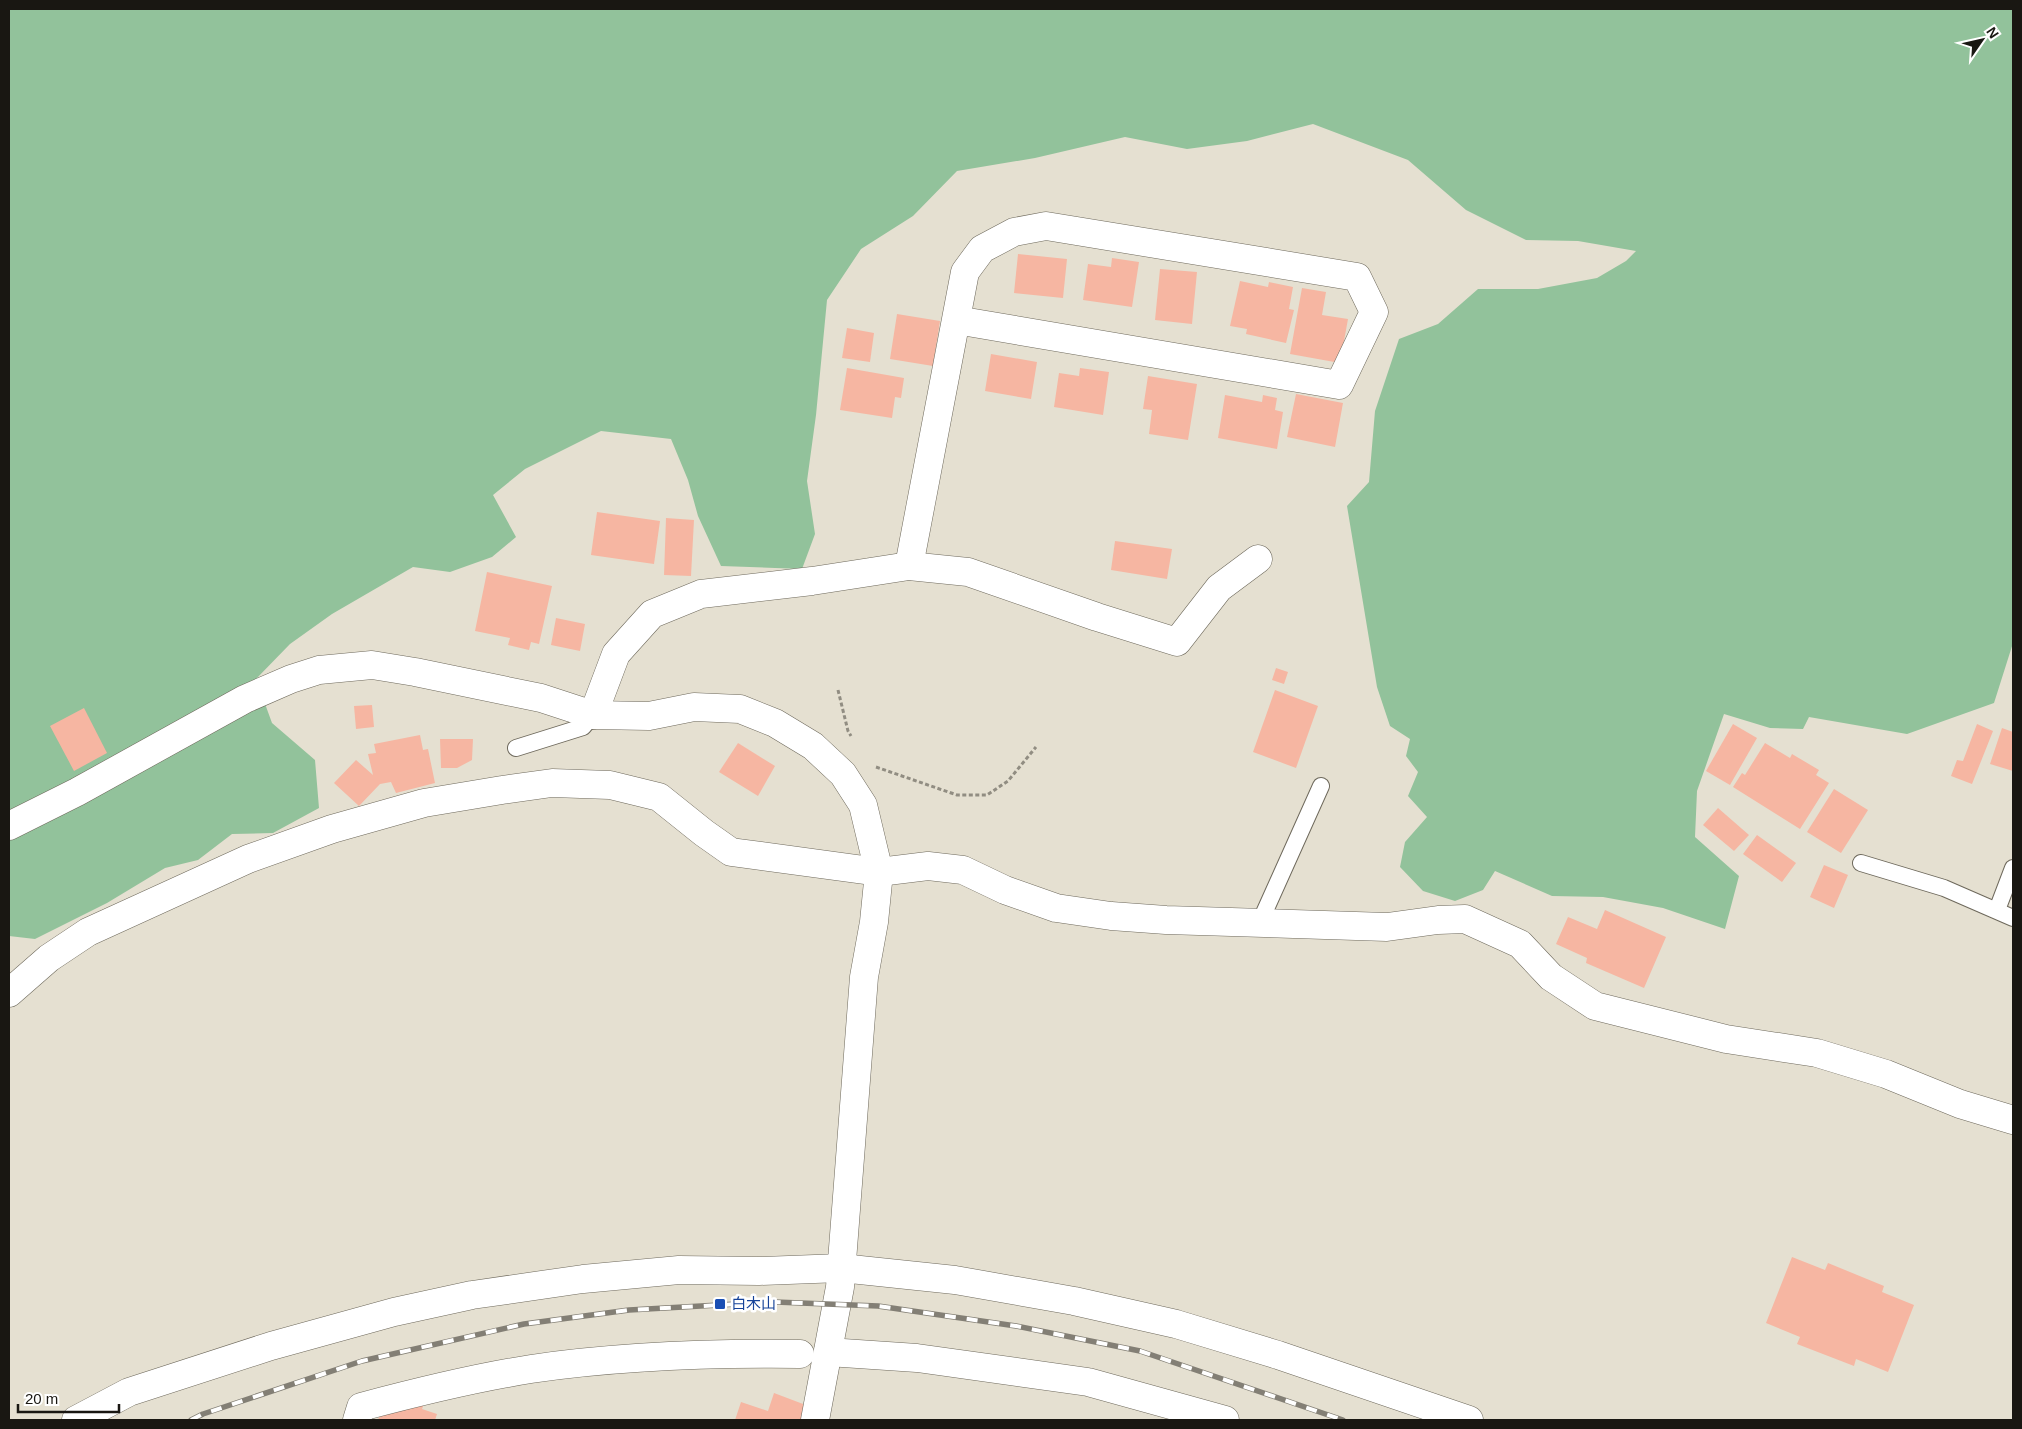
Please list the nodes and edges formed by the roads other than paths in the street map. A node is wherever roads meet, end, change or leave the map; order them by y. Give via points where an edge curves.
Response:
1 (956, 320) junction
2 (1258, 558) dead end
3 (909, 566) junction
4 (593, 715) junction
5 (516, 748) dead end
6 (1321, 786) dead end
7 (9, 826) edge
8 (1860, 863) dead end
9 (2013, 868) edge
10 (879, 872) junction
11 (1997, 910) junction
12 (2013, 918) edge
13 (1260, 922) junction
14 (9, 993) edge
15 (2013, 1120) edge
16 (840, 1268) junction
17 (828, 1352) junction
18 (800, 1354) dead end
19 (76, 1420) edge
20 (357, 1420) edge
21 (815, 1420) edge
22 (1225, 1420) edge
23 (1469, 1420) edge

1 - 1 street via 1339,385 1374,312 1357,277 1046,226 1014,232 982,249 965,272
1 - 3 street
2 - 3 street via 1219,588 1177,642 968,572
3 - 4 street via 701,594 652,614 616,654
4 - 5 lane via 584,727
4 - 7 street via 540,698 416,672 372,665 319,670 245,699
4 - 10 street via 649,716 694,707 740,709 776,723 813,746 843,774 863,804
6 - 13 lane
8 - 11 lane via 1944,888
9 - 11 lane
10 - 13 street via 928,866 964,870 1005,890 1056,908 1111,916
10 - 14 street via 732,852 659,797 610,785 552,782 424,803 332,829 248,858 88,932 49,958
10 - 16 street via 864,977
11 - 12 lane
13 - 15 street via 1387,927 1465,919 1520,944 1551,977 1595,1006 1726,1039 1817,1053
16 - 17 street via 840,1287
16 - 19 street via 679,1270 472,1295 394,1312 271,1346 129,1392
16 - 23 street via 955,1280 1074,1301 1176,1324
17 - 21 street
17 - 22 street via 917,1358 1088,1382
18 - 20 street via 657,1356 530,1369 360,1407

